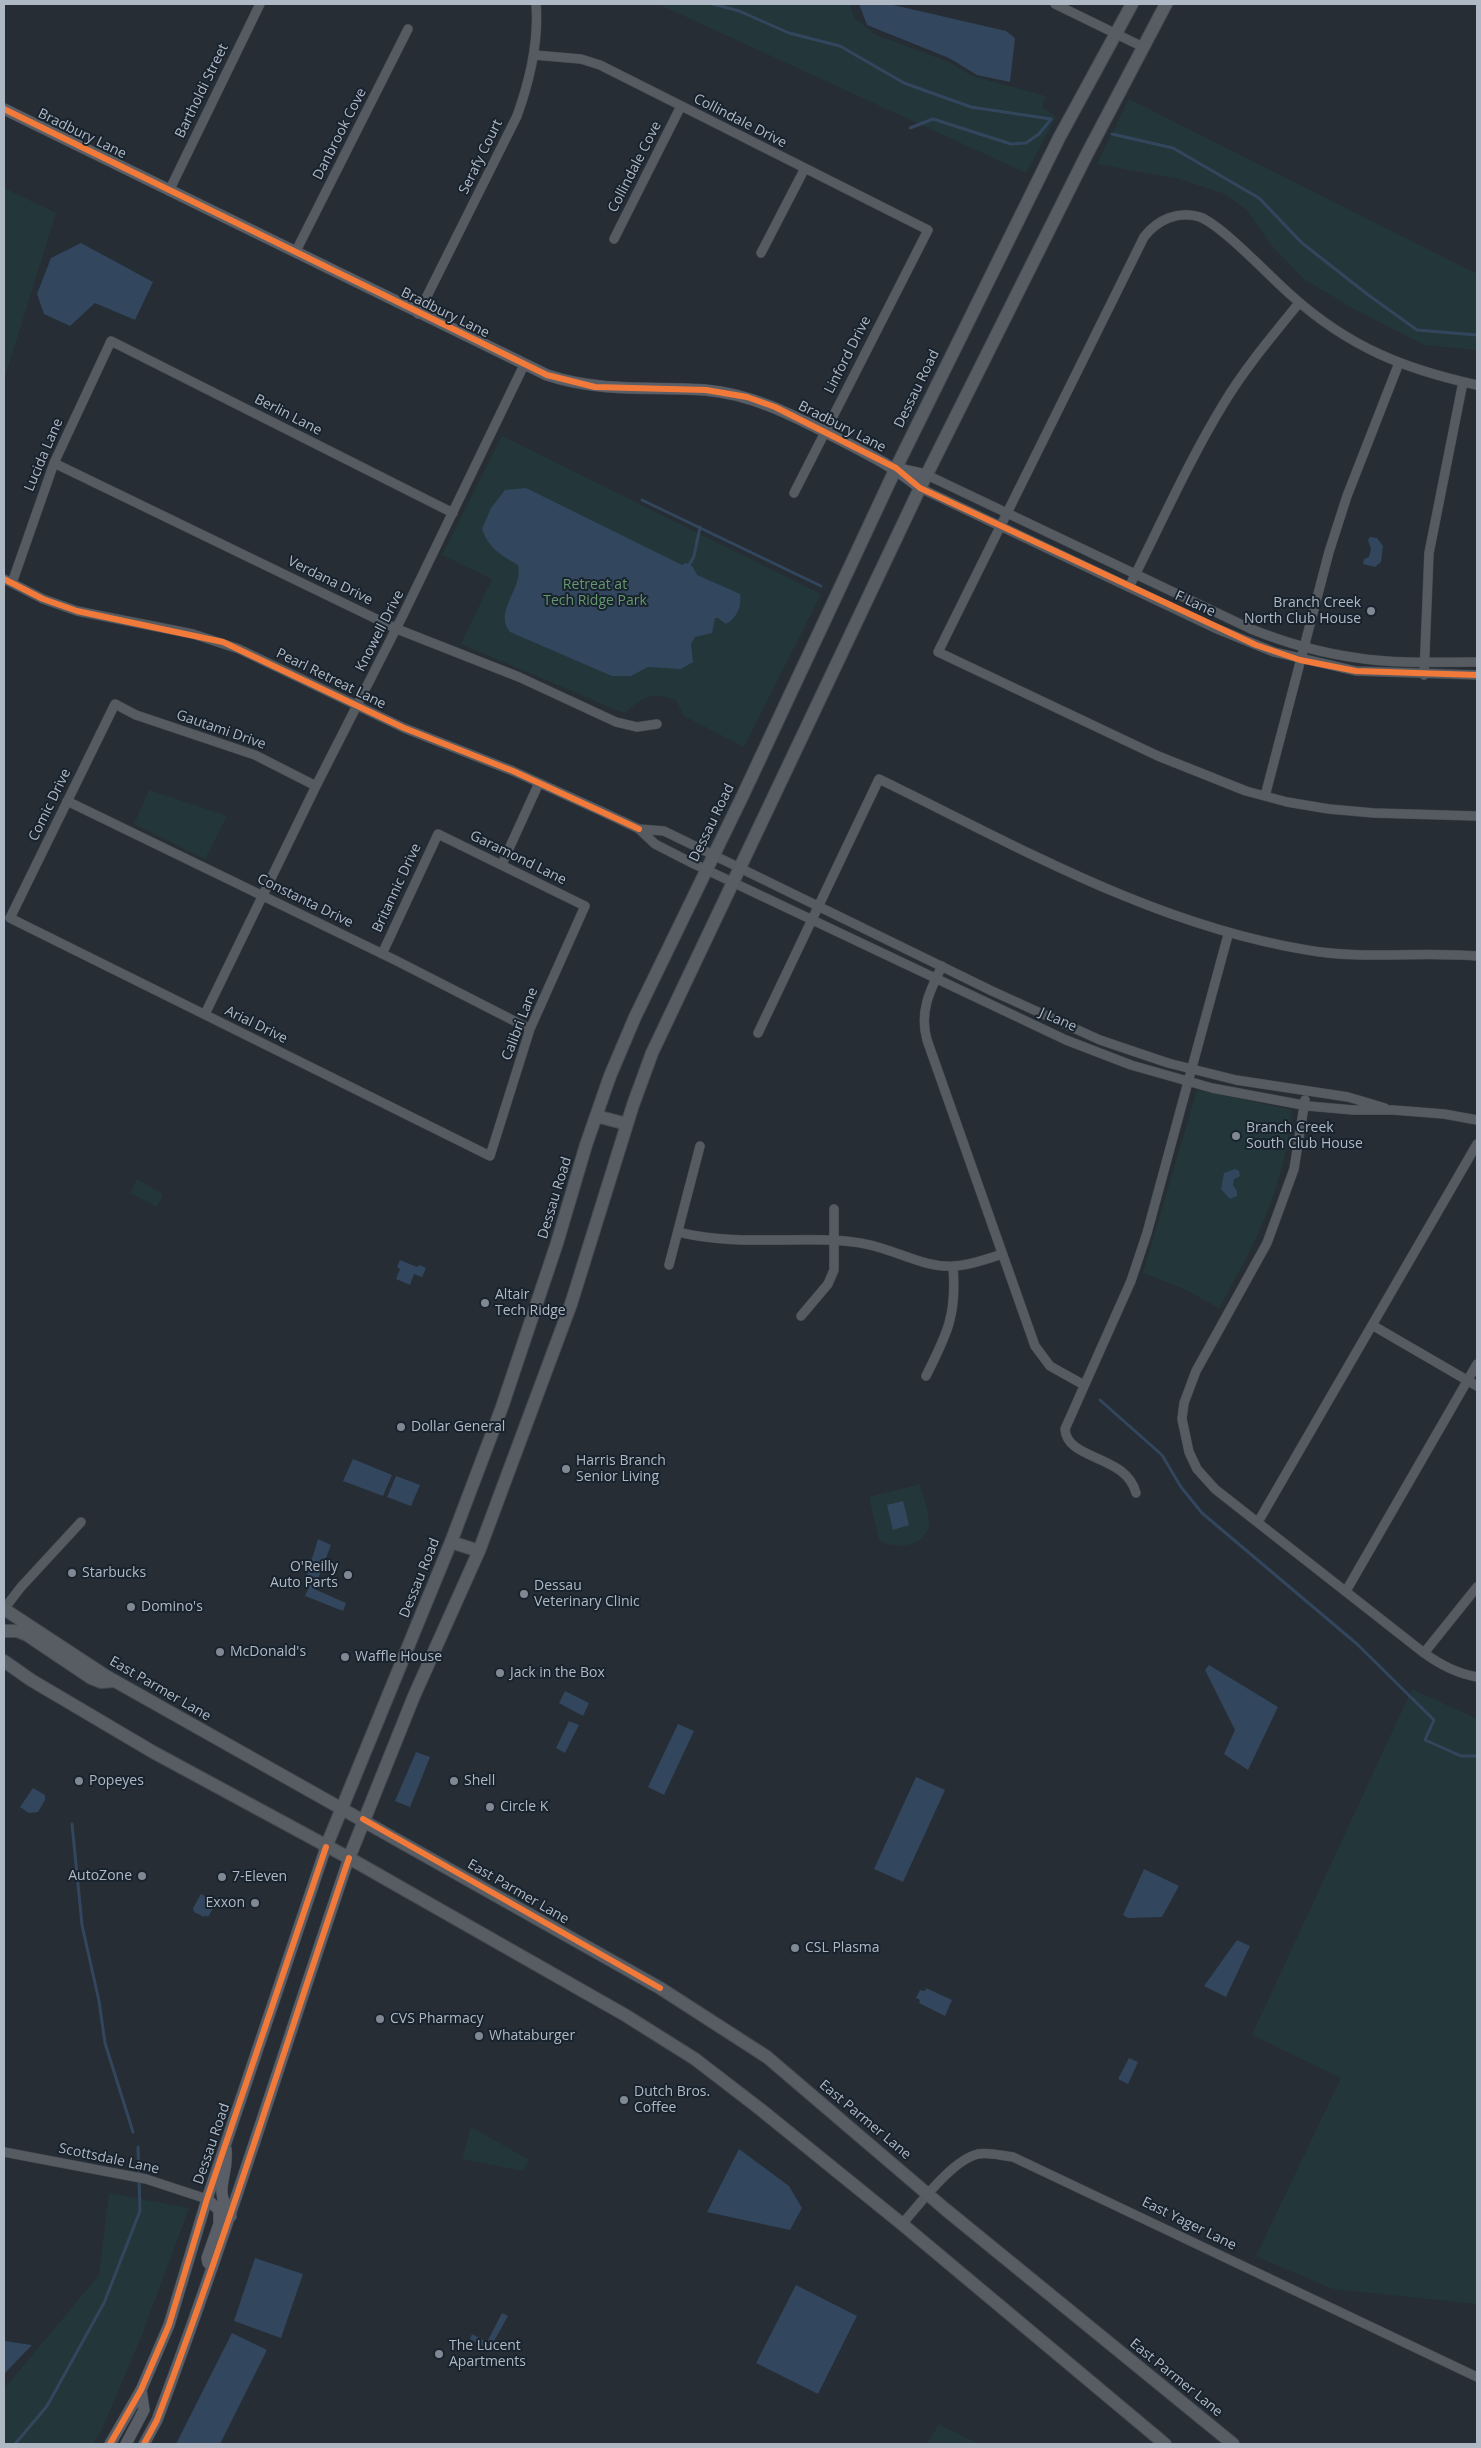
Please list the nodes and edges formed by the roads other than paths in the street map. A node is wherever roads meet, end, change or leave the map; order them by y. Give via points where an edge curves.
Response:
1 (260, 4) edge
2 (536, 4) edge
3 (1055, 4) edge
4 (1132, 4) edge
5 (1166, 4) edge
6 (408, 29) dead end
7 (1117, 33) junction
8 (1143, 47) junction
9 (534, 55) junction
10 (681, 106) junction
11 (4, 109) edge
12 (804, 170) junction
13 (168, 191) junction
14 (928, 230) joint
15 (614, 239) dead end
16 (296, 251) junction
17 (761, 253) dead end
18 (1299, 303) junction
19 (418, 314) junction
20 (111, 341) joint
21 (1399, 363) junction
22 (524, 366) junction
23 (1463, 382) junction
24 (1477, 385) edge
25 (824, 431) junction
26 (54, 463) junction
27 (896, 468) junction
28 (927, 475) junction
29 (920, 488) junction
30 (794, 494) dead end
31 (453, 513) junction
32 (1007, 513) junction
33 (1001, 526) junction
34 (1136, 574) junction
35 (8, 581) edge
36 (1129, 587) junction
37 (397, 629) junction
38 (1304, 647) junction
39 (1300, 660) junction
40 (1424, 662) junction
41 (1477, 662) edge
42 (1424, 675) junction
43 (1477, 675) edge
44 (115, 704) joint
45 (357, 707) junction
46 (657, 724) dead end
47 (539, 783) junction
48 (316, 786) junction
49 (1265, 796) junction
50 (67, 801) junction
51 (1477, 816) edge
52 (639, 829) junction
53 (438, 834) joint
54 (712, 855) junction
55 (502, 864) junction
56 (741, 868) junction
57 (706, 870) junction
58 (734, 883) junction
59 (263, 896) junction
60 (585, 906) joint
61 (819, 906) junction
62 (10, 918) joint
63 (812, 920) junction
64 (1228, 935) junction
65 (382, 954) junction
66 (1477, 956) edge
67 (942, 966) junction
68 (936, 978) junction
69 (205, 1014) junction
70 (530, 1029) junction
71 (758, 1033) dead end
72 (1192, 1069) junction
73 (1189, 1082) junction
74 (1306, 1092) junction
75 (1304, 1105) junction
76 (1393, 1110) junction
77 (596, 1116) junction
78 (1477, 1120) edge
79 (627, 1124) junction
80 (1477, 1144) edge
81 (700, 1146) dead end
82 (490, 1156) joint
83 (834, 1209) dead end
84 (678, 1232) junction
85 (833, 1240) junction
86 (1002, 1254) junction
87 (669, 1265) dead end
88 (953, 1267) junction
89 (801, 1316) dead end
90 (1372, 1325) junction
91 (1477, 1364) edge
92 (926, 1376) dead end
93 (1468, 1380) junction
94 (1084, 1385) junction
95 (1477, 1386) edge
96 (1136, 1493) dead end
97 (81, 1522) dead end
98 (1258, 1522) junction
99 (451, 1542) junction
100 (478, 1551) junction
101 (1477, 1587) edge
102 (1346, 1591) junction
103 (4, 1609) edge
104 (4, 1631) edge
105 (1424, 1653) junction
106 (4, 1661) edge
107 (1477, 1677) edge
108 (116, 1681) junction
109 (342, 1808) junction
110 (363, 1819) junction
111 (326, 1847) junction
112 (349, 1858) junction
113 (226, 2143) junction
114 (4, 2152) edge
115 (928, 2194) junction
116 (207, 2199) junction
117 (231, 2216) junction
118 (902, 2224) junction
119 (210, 2275) junction
120 (1477, 2377) edge
121 (142, 2390) junction
122 (110, 2444) edge
123 (126, 2444) edge
124 (144, 2444) edge
125 (1166, 2444) edge
126 (1233, 2444) edge

1 - 13 street, Bartholdi Street
2 - 9 street, Serafy Court
3 - 7 street
4 - 7 main road, Dessau Road
5 - 8 main road
6 - 16 street, Danbrook Cove
7 - 8 street
7 - 27 main road, Dessau Road via 1059,138
8 - 28 main road
9 - 10 street, Collindale Drive via 581,59 600,65
9 - 19 street, Serafy Court via 517,116
10 - 12 street, Collindale Drive
10 - 15 street, Collindale Cove
11 - 13 main road, Bradbury Lane
12 - 14 street, Collindale Drive
12 - 17 street
13 - 16 main road, Bradbury Lane
14 - 25 street, Linford Drive
16 - 19 main road, Bradbury Lane
18 - 21 street via 1349,338
18 - 32 street via 1221,231 1202,218 1181,215 1159,221 1144,237
18 - 34 street via 1225,402
19 - 22 main road, Bradbury Lane
20 - 26 street, Lucida Lane
20 - 31 street, Berlin Lane
21 - 23 street
21 - 38 street via 1347,496
22 - 25 main road, Bradbury Lane via 567,382 595,387 706,390 747,397
22 - 31 street, Knowell Drive
23 - 24 street
23 - 40 street via 1429,553
25 - 27 main road, Bradbury Lane
25 - 30 street, Linford Drive
26 - 35 street, Lucida Lane
26 - 37 street, Verdana Drive
27 - 28 main road
27 - 29 main road
27 - 54 main road, Dessau Road
28 - 29 main road
28 - 32 street, F Lane
29 - 33 street, F Lane
29 - 56 main road
31 - 37 street, Knowell Drive
32 - 33 street
32 - 34 street, F Lane
33 - 36 street, F Lane
33 - 49 street via 938,652 1158,756
34 - 36 street
34 - 38 street, F Lane via 1251,629
35 - 45 street, Pearl Retreat Lane via 77,612 223,642
36 - 39 street, F Lane via 1238,638
37 - 45 street, Knowell Drive
37 - 46 street, Verdana Drive via 519,677 616,722 637,727
38 - 39 street
38 - 40 street, F Lane via 1360,658
39 - 42 street, F Lane via 1356,671
39 - 49 street
40 - 41 street, F Lane
40 - 42 street
42 - 43 street, F Lane
44 - 48 street, Gautami Drive via 136,715 255,755
44 - 50 street, Comic Drive
45 - 47 street, Pearl Retreat Lane
45 - 48 street, Knowell Drive
47 - 52 street, Pearl Retreat Lane
47 - 55 street
48 - 59 street, Knowell Drive
49 - 51 street via 1329,809
50 - 59 street, Constanta Drive
50 - 62 street, Comic Drive
52 - 54 street, J Lane via 664,831
52 - 57 street, J Lane via 655,844
53 - 55 street, Garamond Lane
53 - 65 street, Britannic Drive
54 - 56 street, J Lane
54 - 57 main road, Dessau Road
55 - 60 street, Garamond Lane
56 - 58 main road
56 - 61 street, J Lane
57 - 58 street, J Lane
57 - 77 main road, Dessau Road via 634,1018
58 - 63 street, J Lane
58 - 79 main road via 652,1053
59 - 65 street, Constanta Drive
59 - 69 street, Knowell Drive
60 - 70 street, Calibri Lane
61 - 63 street
61 - 64 street via 879,779 1134,901
61 - 67 street, J Lane
62 - 69 street, Arial Drive
63 - 68 street, J Lane
63 - 71 street
64 - 66 street via 1338,954
64 - 72 street
65 - 70 street, Constanta Drive
67 - 68 street
67 - 72 street, J Lane via 1100,1040
68 - 73 street, J Lane via 1084,1047
68 - 86 street via 926,1005 925,1032
69 - 82 street, Arial Drive
70 - 82 street, Calibri Lane
72 - 73 street
72 - 74 street, J Lane
73 - 75 street, J Lane
73 - 94 street via 1131,1281
74 - 75 street
74 - 76 street, J Lane via 1348,1098
75 - 76 street, J Lane
75 - 98 street via 1294,1169 1276,1221 1267,1244 1196,1371 1184,1403 1182,1419 1184,1435 1197,1469 1215,1489
76 - 78 street, J Lane
77 - 79 main road
77 - 99 main road, Dessau Road via 524,1343
79 - 100 main road via 571,1304
80 - 90 street
81 - 84 street
83 - 85 street
84 - 85 street via 714,1240
84 - 87 street
85 - 88 street via 879,1247 919,1262
85 - 89 street via 832,1278
86 - 88 street
86 - 94 street via 1039,1352 1057,1372
88 - 92 street via 954,1313
90 - 93 street
90 - 98 street
91 - 93 street
93 - 95 street
93 - 102 street
94 - 96 street via 1065,1429 1068,1442 1119,1468 1134,1483
97 - 103 street
98 - 102 street
99 - 100 main road
99 - 109 main road, Dessau Road
100 - 110 main road
101 - 105 street
102 - 105 street
103 - 108 main road, East Parmer Lane
104 - 108 main road via 27,1635 91,1678 101,1682
105 - 107 street via 1440,1665
106 - 111 main road via 129,1738
108 - 109 main road, East Parmer Lane
109 - 110 main road, East Parmer Lane
109 - 111 main road, Dessau Road
110 - 112 main road
110 - 115 main road, East Parmer Lane via 660,1988 767,2058
111 - 112 main road
111 - 113 main road, Dessau Road
112 - 117 main road
112 - 118 main road via 624,2014 695,2059
113 - 116 main road, Dessau Road
113 - 117 main road via 228,2165 220,2192
114 - 116 street, Scottsdale Lane via 146,2179
115 - 118 street, East Yager Lane
115 - 120 street, East Yager Lane via 950,2172 978,2154 1013,2157
115 - 126 main road, East Parmer Lane
116 - 119 main road via 218,2210 219,2224 208,2258
116 - 121 main road, Dessau Road via 169,2325
117 - 119 main road
118 - 125 main road
119 - 124 main road via 157,2420
121 - 122 main road, Dessau Road
121 - 123 main road via 144,2410

